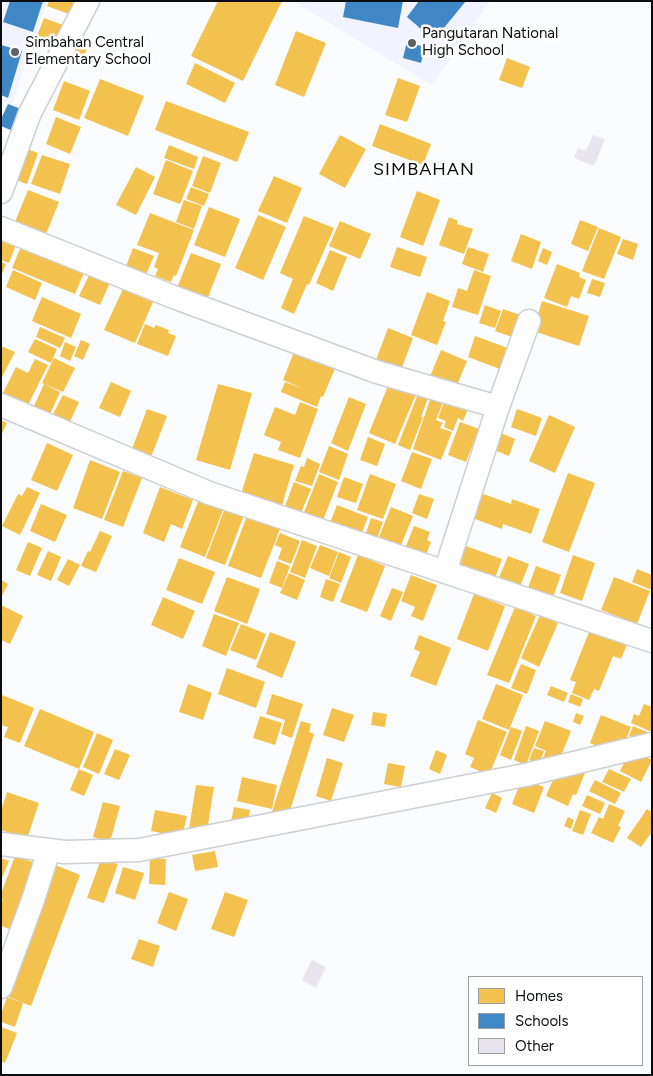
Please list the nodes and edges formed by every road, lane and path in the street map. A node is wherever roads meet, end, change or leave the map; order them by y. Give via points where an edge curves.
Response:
1 (88, 1) edge
2 (1, 192) edge
3 (1, 228) edge
4 (529, 320) dead end
5 (1, 405) edge
6 (498, 407) junction
7 (445, 572) junction
8 (652, 641) edge
9 (652, 744) edge
10 (1, 844) edge
11 (49, 850) junction
12 (1, 986) edge

1 - 2 street via 30,113
3 - 6 street via 176,298 377,372
4 - 6 street
5 - 7 street via 208,493
6 - 7 street
7 - 8 street
9 - 11 street via 525,775 139,850
10 - 11 street
11 - 12 street

